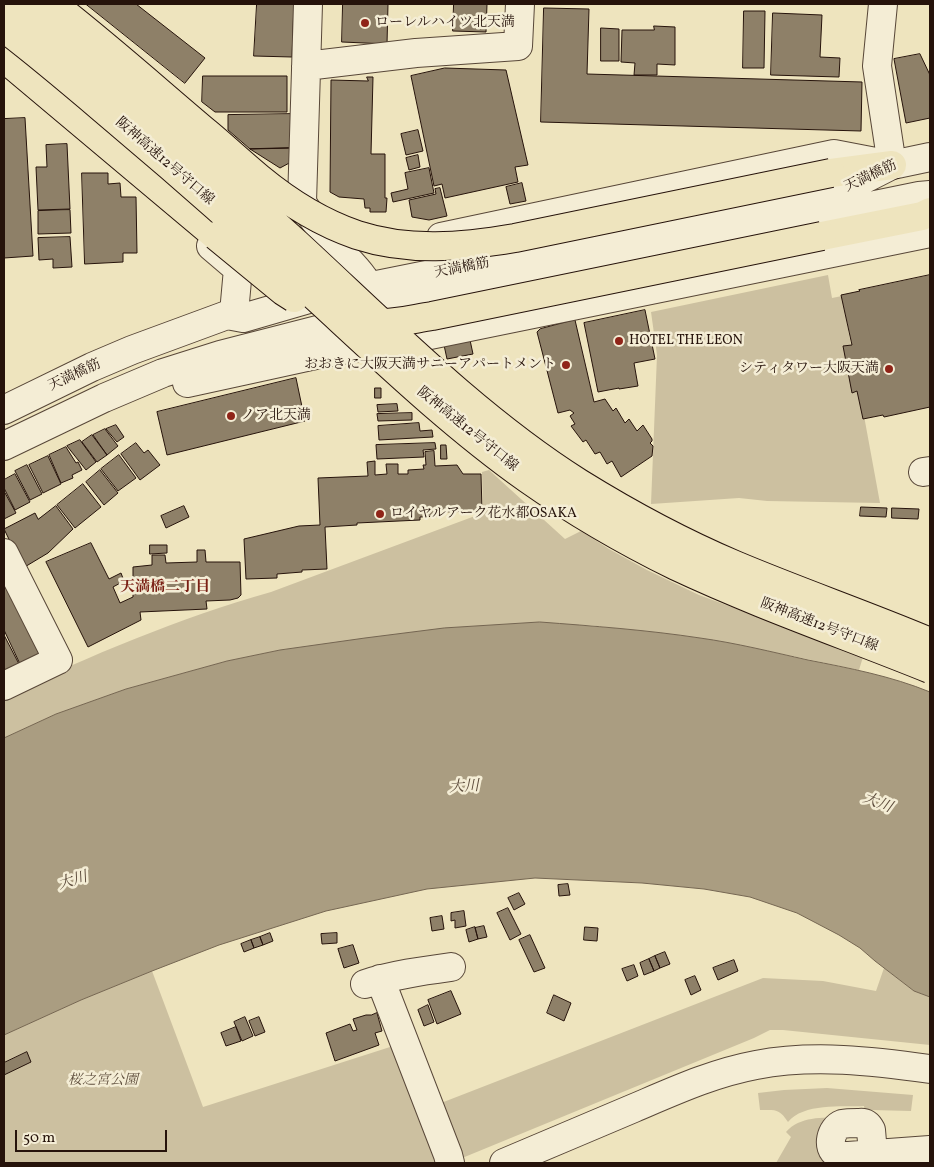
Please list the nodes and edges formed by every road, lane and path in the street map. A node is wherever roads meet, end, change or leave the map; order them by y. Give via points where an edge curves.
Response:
1 (13, 4) edge
2 (38, 4) edge
3 (53, 4) edge
4 (308, 4) edge
5 (520, 4) edge
6 (883, 4) edge
7 (4, 28) edge
8 (4, 58) edge
9 (306, 66) junction
10 (4, 72) edge
11 (930, 157) edge
12 (892, 165) junction
13 (930, 195) edge
14 (306, 200) junction
15 (930, 212) edge
16 (930, 233) edge
17 (437, 238) junction
18 (350, 260) junction
19 (238, 269) junction
20 (370, 287) junction
21 (231, 309) junction
22 (368, 315) junction
23 (132, 386) junction
24 (4, 410) edge
25 (4, 446) edge
26 (4, 553) edge
27 (930, 642) edge
28 (930, 670) edge
29 (4, 686) edge
30 (451, 967) dead end
31 (930, 1070) edge
32 (930, 1150) edge
33 (873, 1154) dead end
34 (450, 1163) edge
35 (504, 1163) edge

1 - 27 highway, 阪神高速12号守口線, bridge via 217,174 462,395 577,482 685,542 781,584
2 - 14 street via 209,142 270,183
3 - 12 highway, bridge via 260,179 334,226 384,241 436,246 485,243 831,173
4 - 9 street
5 - 9 street via 518,46 416,53
6 - 12 street via 877,66
7 - 28 highway, 阪神高速12号守口線, bridge via 258,243 404,379 528,479 605,528 676,566 771,608
8 - 15 highway, bridge via 283,291 320,314 346,321 375,324 432,316
9 - 14 street
10 - 19 street
11 - 12 street, 天満橋筋
12 - 17 street via 834,154
12 - 20 street, 天満橋筋 via 839,192
13 - 22 street, 天満橋筋 via 451,292
14 - 17 street via 343,222 382,233
14 - 18 street via 336,247
14 - 19 street via 311,228 297,253 273,267 247,271
16 - 23 street via 424,336 320,354 169,388
17 - 18 street
18 - 20 street
18 - 21 street
19 - 21 street
20 - 21 street, 天満橋筋 via 312,298 243,318
20 - 22 street via 373,304
21 - 24 street, 天満橋筋 via 92,367
22 - 23 street, 天満橋筋 via 201,361
23 - 25 street, 天満橋筋
26 - 29 street via 58,660
30 - 34 street via 373,981
31 - 35 street via 853,1060 780,1062 734,1069 691,1083
32 - 33 street

